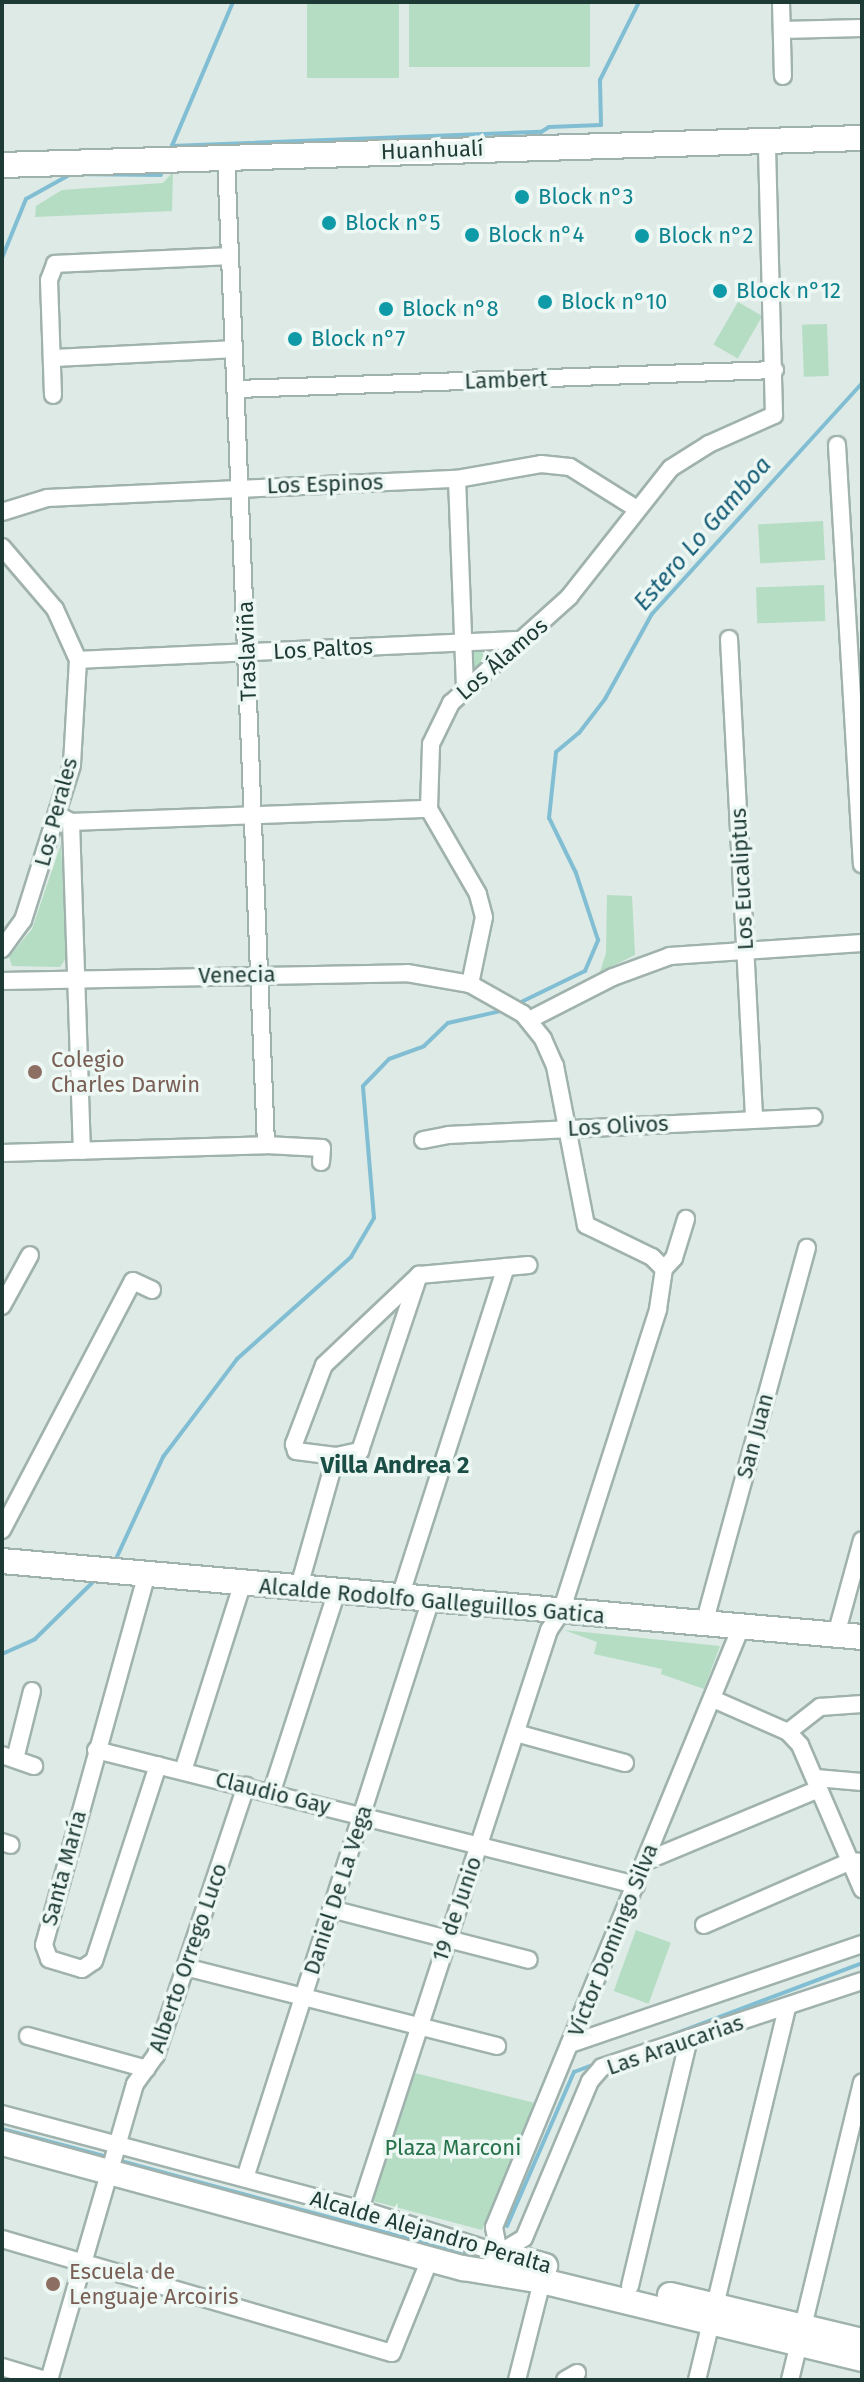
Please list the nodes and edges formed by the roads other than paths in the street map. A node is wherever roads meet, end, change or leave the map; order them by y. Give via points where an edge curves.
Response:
1 (781, 2) edge
2 (862, 28) edge
3 (782, 30) junction
4 (783, 76) dead end
5 (862, 138) edge
6 (767, 139) junction
7 (226, 157) junction
8 (2, 165) edge
9 (230, 256) junction
10 (234, 349) junction
11 (52, 358) junction
12 (775, 370) junction
13 (237, 389) junction
14 (53, 395) dead end
15 (837, 445) dead end
16 (457, 479) junction
17 (242, 488) junction
18 (637, 509) junction
19 (2, 512) edge
20 (2, 547) edge
21 (729, 639) dead end
22 (520, 640) junction
23 (462, 643) junction
24 (248, 652) junction
25 (78, 660) junction
26 (465, 688) junction
27 (429, 809) junction
28 (253, 816) junction
29 (64, 818) junction
30 (862, 864) edge
31 (862, 943) edge
32 (746, 948) junction
33 (2, 949) edge
34 (258, 975) junction
35 (78, 978) junction
36 (2, 981) edge
37 (470, 984) junction
38 (526, 1017) junction
39 (814, 1117) dead end
40 (754, 1119) junction
41 (567, 1129) junction
42 (423, 1140) dead end
43 (266, 1145) junction
44 (82, 1151) junction
45 (2, 1153) edge
46 (321, 1162) dead end
47 (686, 1219) dead end
48 (807, 1248) dead end
49 (30, 1255) dead end
50 (529, 1265) dead end
51 (506, 1267) junction
52 (664, 1269) junction
53 (10, 1275) edge
54 (419, 1275) junction
55 (152, 1290) dead end
56 (2, 1306) edge
57 (336, 1456) junction
58 (2, 1530) edge
59 (862, 1540) edge
60 (2, 1561) edge
61 (146, 1577) junction
62 (242, 1585) junction
63 (298, 1590) junction
64 (336, 1594) junction
65 (399, 1600) junction
66 (430, 1602) junction
67 (561, 1612) junction
68 (704, 1624) junction
69 (741, 1627) junction
70 (836, 1635) junction
71 (862, 1637) edge
72 (32, 1691) dead end
73 (713, 1699) junction
74 (862, 1704) edge
75 (788, 1732) junction
76 (516, 1733) junction
77 (96, 1750) junction
78 (8, 1757) edge
79 (625, 1763) dead end
80 (158, 1765) junction
81 (34, 1766) dead end
82 (183, 1771) junction
83 (862, 1782) edge
84 (818, 1784) junction
85 (246, 1786) junction
86 (272, 1791) junction
87 (362, 1815) junction
88 (479, 1845) junction
89 (646, 1861) junction
90 (856, 1861) edge
91 (636, 1885) junction
92 (862, 1889) edge
93 (331, 1909) junction
94 (704, 1925) dead end
95 (446, 1941) junction
96 (862, 1944) edge
97 (529, 1960) dead end
98 (185, 1967) junction
99 (862, 1981) edge
100 (303, 1997) junction
101 (787, 2008) junction
102 (418, 2026) junction
103 (28, 2036) dead end
104 (689, 2038) junction
105 (570, 2044) junction
106 (497, 2046) dead end
107 (147, 2069) junction
108 (862, 2083) edge
109 (2, 2114) edge
110 (2, 2143) edge
111 (116, 2145) junction
112 (109, 2172) junction
113 (245, 2178) junction
114 (360, 2209) junction
115 (2, 2239) edge
116 (430, 2259) junction
117 (496, 2262) junction
118 (81, 2263) junction
119 (542, 2281) junction
120 (630, 2286) junction
121 (714, 2314) junction
122 (801, 2335) junction
123 (862, 2341) edge
124 (862, 2359) edge
125 (2, 2367) edge
126 (47, 2380) edge
127 (517, 2380) edge
128 (697, 2380) edge
129 (790, 2380) edge

1 - 3 street
2 - 3 street
3 - 4 street
5 - 6 street, Huanhualí
6 - 7 street, Huanhualí
6 - 12 street, Los Álamos
7 - 8 street, Huanhualí
7 - 9 street, Traslaviña
9 - 10 street, Traslaviña
9 - 11 street via 60,262 52,267
10 - 11 street
10 - 13 street, Traslaviña
11 - 14 street
12 - 13 street, Lambert
12 - 18 street, Los Álamos via 774,415 680,462
13 - 17 street, Traslaviña
15 - 30 street
16 - 17 street, Los Espinos
16 - 18 street, Los Espinos via 555,464 570,467
16 - 23 street
17 - 19 street, Los Espinos via 47,498
17 - 24 street, Traslaviña
18 - 22 street, Los Álamos via 569,597
20 - 25 street, Los Perales via 55,609
21 - 32 street, Los Eucaliptus
22 - 23 street, Los Paltos
22 - 26 street, Los Álamos
23 - 24 street, Los Paltos
23 - 26 street
24 - 25 street, Los Paltos
24 - 28 street, Traslaviña
25 - 29 street, Los Perales
26 - 27 street, Los Álamos via 431,744
27 - 28 street
27 - 37 street via 478,894 484,917
28 - 29 street
28 - 34 street, Traslaviña
29 - 33 street, Los Perales via 23,920
29 - 35 street
31 - 32 street
32 - 38 street via 670,956
32 - 40 street, Los Eucaliptus
34 - 35 street, Venecia
34 - 37 street, Venecia via 407,973
34 - 43 street, Traslaviña
35 - 36 street, Venecia
35 - 44 street
37 - 38 street
38 - 41 street via 555,1066
39 - 40 street, Los Olivos
40 - 41 street, Los Olivos
41 - 42 street, Los Olivos
41 - 52 street via 586,1225 652,1257
43 - 44 street
43 - 46 street via 322,1148
44 - 45 street
47 - 52 street, 19 de Junio via 674,1258
48 - 68 street, San Juan
49 - 53 street
50 - 51 street
51 - 54 street
51 - 65 street
52 - 67 street, 19 de Junio via 658,1309
53 - 56 street
54 - 57 street via 360,1451
54 - 57 street via 324,1365 294,1444 299,1452
55 - 58 street via 133,1281
57 - 63 street
59 - 70 street
60 - 61 street, Alcalde Rodolfo Galleguillos Gatica
61 - 62 street, Alcalde Rodolfo Galleguillos Gatica
61 - 77 street, Santa María
62 - 63 street, Alcalde Rodolfo Galleguillos Gatica
62 - 82 street
63 - 64 street, Alcalde Rodolfo Galleguillos Gatica
64 - 65 street, Alcalde Rodolfo Galleguillos Gatica
64 - 86 street
65 - 66 street, Alcalde Rodolfo Galleguillos Gatica
66 - 67 street, Alcalde Rodolfo Galleguillos Gatica
66 - 87 street, Daniel De La Vega
67 - 68 street, Alcalde Rodolfo Galleguillos Gatica
67 - 76 street, 19 de Junio via 549,1630
68 - 69 street, Alcalde Rodolfo Galleguillos Gatica
69 - 70 street, Alcalde Rodolfo Galleguillos Gatica
69 - 73 street, Víctor Domingo Silva
70 - 71 street, Alcalde Rodolfo Galleguillos Gatica
72 - 78 street
73 - 75 street
73 - 89 street, Víctor Domingo Silva
74 - 75 street via 820,1707
75 - 84 street
76 - 79 street
76 - 88 street, 19 de Junio
77 - 80 street, Claudio Gay
77 - 80 street, Santa María via 44,1945 49,1959 82,1969 94,1961
78 - 81 street
80 - 82 street, Claudio Gay
82 - 85 street, Claudio Gay
83 - 84 street
84 - 89 street
84 - 90 street
85 - 86 street, Claudio Gay
85 - 98 street, Alberto Orrego Luco
86 - 87 street, Claudio Gay
87 - 88 street, Claudio Gay
87 - 93 street, Daniel De La Vega
88 - 91 street, Claudio Gay
88 - 95 street, 19 de Junio
89 - 91 street, Víctor Domingo Silva
90 - 92 street
90 - 94 street
91 - 105 street, Víctor Domingo Silva
93 - 95 street
93 - 100 street, Daniel De La Vega
95 - 97 street
95 - 102 street, 19 de Junio
96 - 105 street, Las Araucarias
98 - 100 street
98 - 107 street, Alberto Orrego Luco
99 - 101 street, Las Araucarias
100 - 102 street
100 - 113 street, Daniel De La Vega
101 - 104 street, Las Araucarias
101 - 121 street
102 - 106 street
102 - 114 street, 19 de Junio
103 - 107 street
104 - 117 street, Las Araucarias via 595,2073 524,2238
104 - 120 street
105 - 117 street, Víctor Domingo Silva via 494,2227
107 - 111 street, Alberto Orrego Luco via 135,2084
108 - 122 street
109 - 111 street, Alcalde Alejandro Peralta
110 - 112 street, Alcalde Alejandro Peralta
111 - 112 street, Alberto Orrego Luco
111 - 113 street, Alcalde Alejandro Peralta
112 - 116 street, Alcalde Alejandro Peralta
112 - 118 street, Alberto Orrego Luco
113 - 114 street, Alcalde Alejandro Peralta
114 - 117 street, Alcalde Alejandro Peralta
115 - 118 street
116 - 117 street, Alcalde Alejandro Peralta
116 - 118 street via 392,2353
117 - 119 street, Alcalde Alejandro Peralta
117 - 120 street, Alcalde Alejandro Peralta
118 - 126 street, Alberto Orrego Luco
119 - 121 street, Alcalde Alejandro Peralta
119 - 127 street
120 - 121 street, Alcalde Alejandro Peralta
121 - 122 street, Alcalde Alejandro Peralta
121 - 128 street
122 - 123 street, Alcalde Alejandro Peralta
122 - 124 street, Alcalde Alejandro Peralta
122 - 129 street
125 - 126 street

